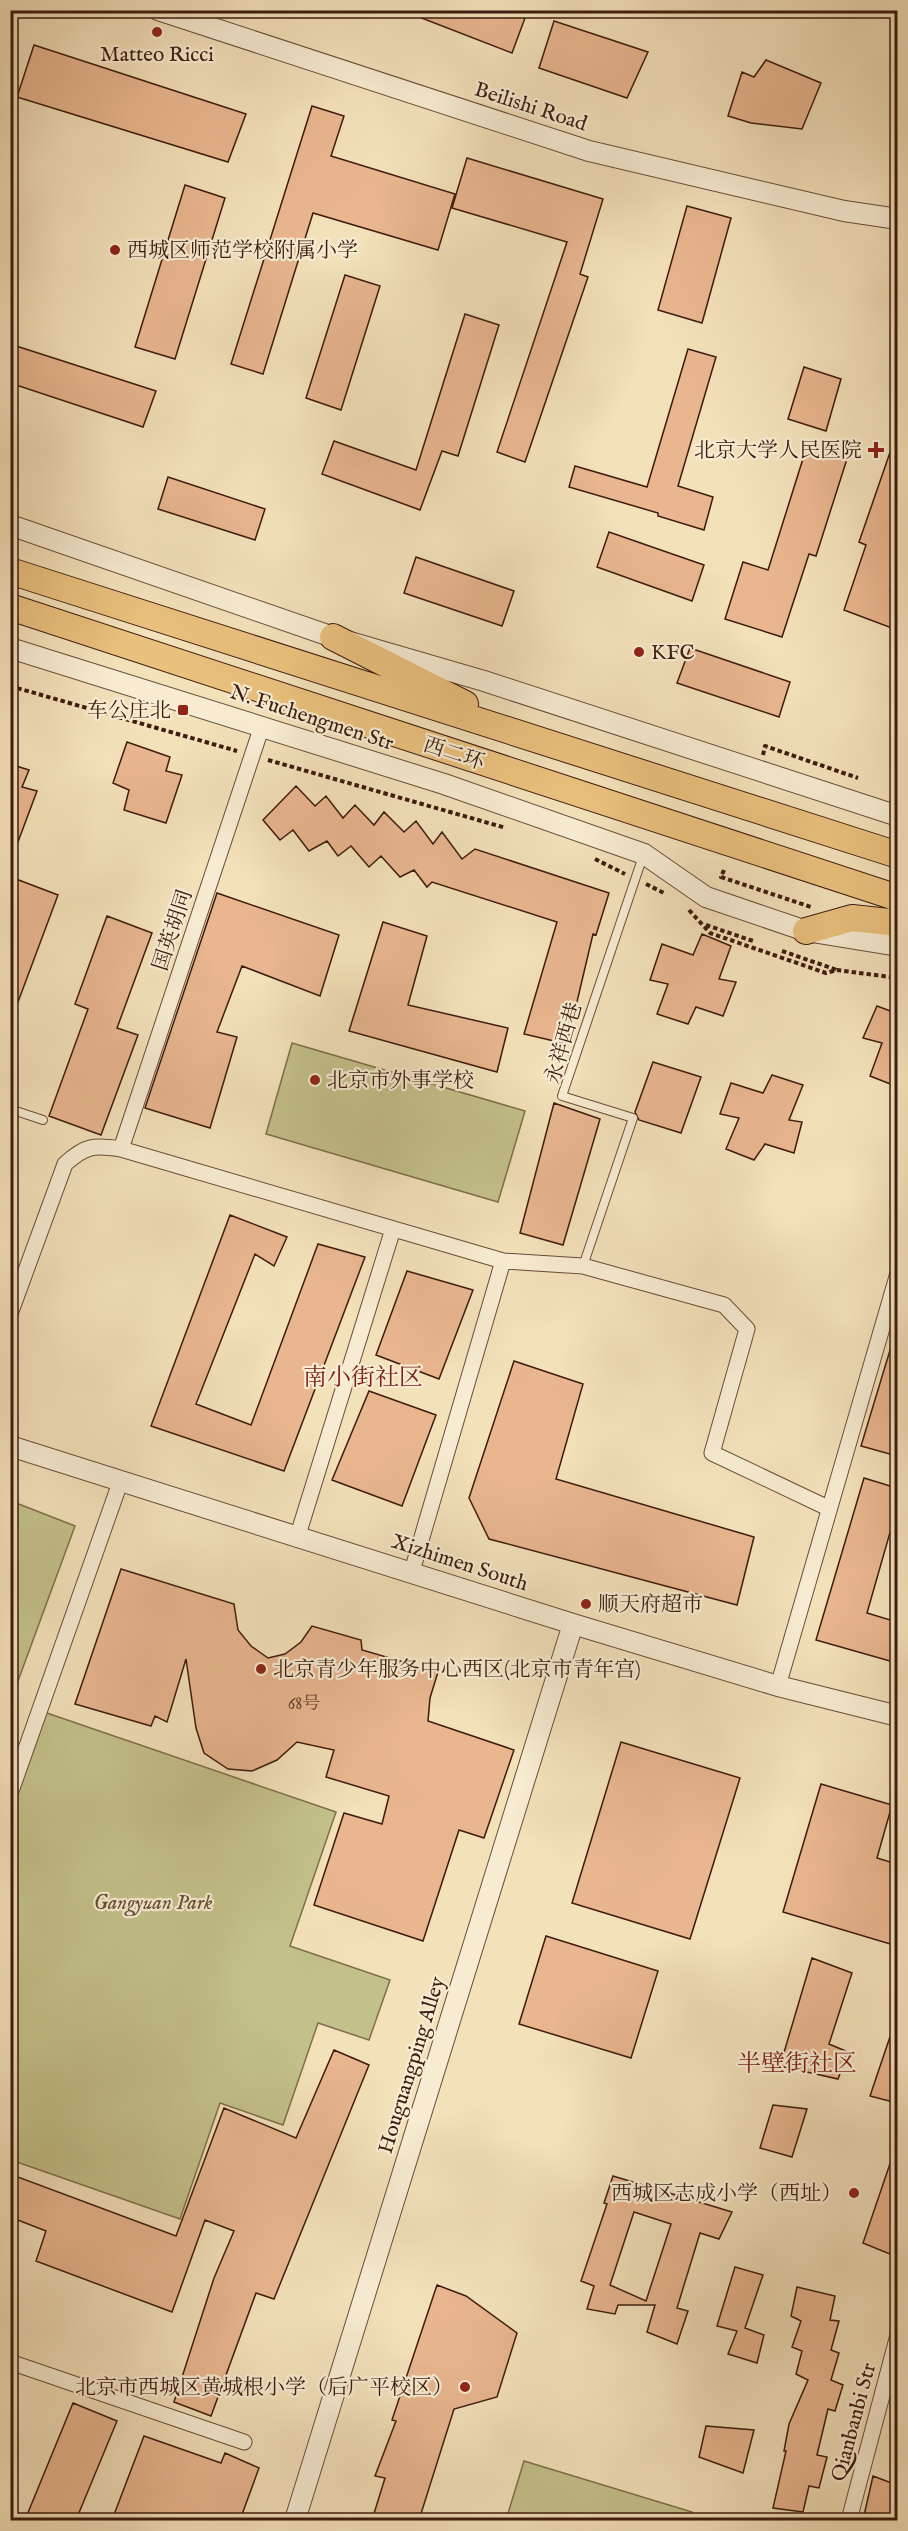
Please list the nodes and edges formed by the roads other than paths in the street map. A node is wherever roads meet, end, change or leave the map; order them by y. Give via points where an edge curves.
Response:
1 (158, 10) edge
2 (897, 219) edge
3 (10, 525) edge
4 (10, 571) edge
5 (10, 607) edge
6 (333, 637) junction
7 (10, 648) edge
8 (262, 726) junction
9 (535, 739) junction
10 (897, 816) edge
11 (644, 854) junction
12 (897, 855) edge
13 (897, 898) edge
14 (897, 923) edge
15 (806, 931) junction
16 (897, 946) edge
17 (10, 1109) edge
18 (43, 1120) dead end
19 (121, 1149) junction
20 (393, 1228) junction
21 (503, 1261) junction
22 (583, 1266) junction
23 (897, 1274) edge
24 (10, 1314) edge
25 (10, 1446) edge
26 (122, 1480) junction
27 (828, 1508) junction
28 (297, 1538) junction
29 (412, 1571) junction
30 (573, 1624) junction
31 (778, 1686) junction
32 (897, 1716) edge
33 (10, 1794) edge
34 (897, 2335) edge
35 (10, 2362) edge
36 (244, 2442) dead end
37 (295, 2520) edge
38 (849, 2520) edge

1 - 2 street, Beilishi Road via 589,151 844,211
3 - 6 street
4 - 9 highway, 西二环
5 - 13 highway, 西二环
6 - 9 highway
6 - 10 street via 484,681
7 - 8 street, N. Fuchengmen Str
8 - 11 street, N. Fuchengmen Str
8 - 19 street, 国英胡同
9 - 12 highway, 西二环
11 - 15 street, N. Fuchengmen Str via 706,897
11 - 22 lane, 永祥西巷 via 562,1096 633,1118
14 - 15 highway via 852,918
15 - 16 street, N. Fuchengmen Str
17 - 18 lane
19 - 20 street
19 - 24 street via 95,1145 64,1164
20 - 21 street
20 - 28 street
21 - 22 street
21 - 29 street
22 - 27 street via 724,1305 747,1329 712,1453
23 - 27 street
25 - 26 street, Xizhimen South
26 - 28 street, Xizhimen South
26 - 33 street
27 - 31 street
28 - 29 street, Xizhimen South
29 - 30 street, Xizhimen South
30 - 31 street, Xizhimen South
30 - 37 street, Houguangping Alley
31 - 32 street, Xizhimen South
34 - 38 street, Qianbanbi Str
35 - 36 street

